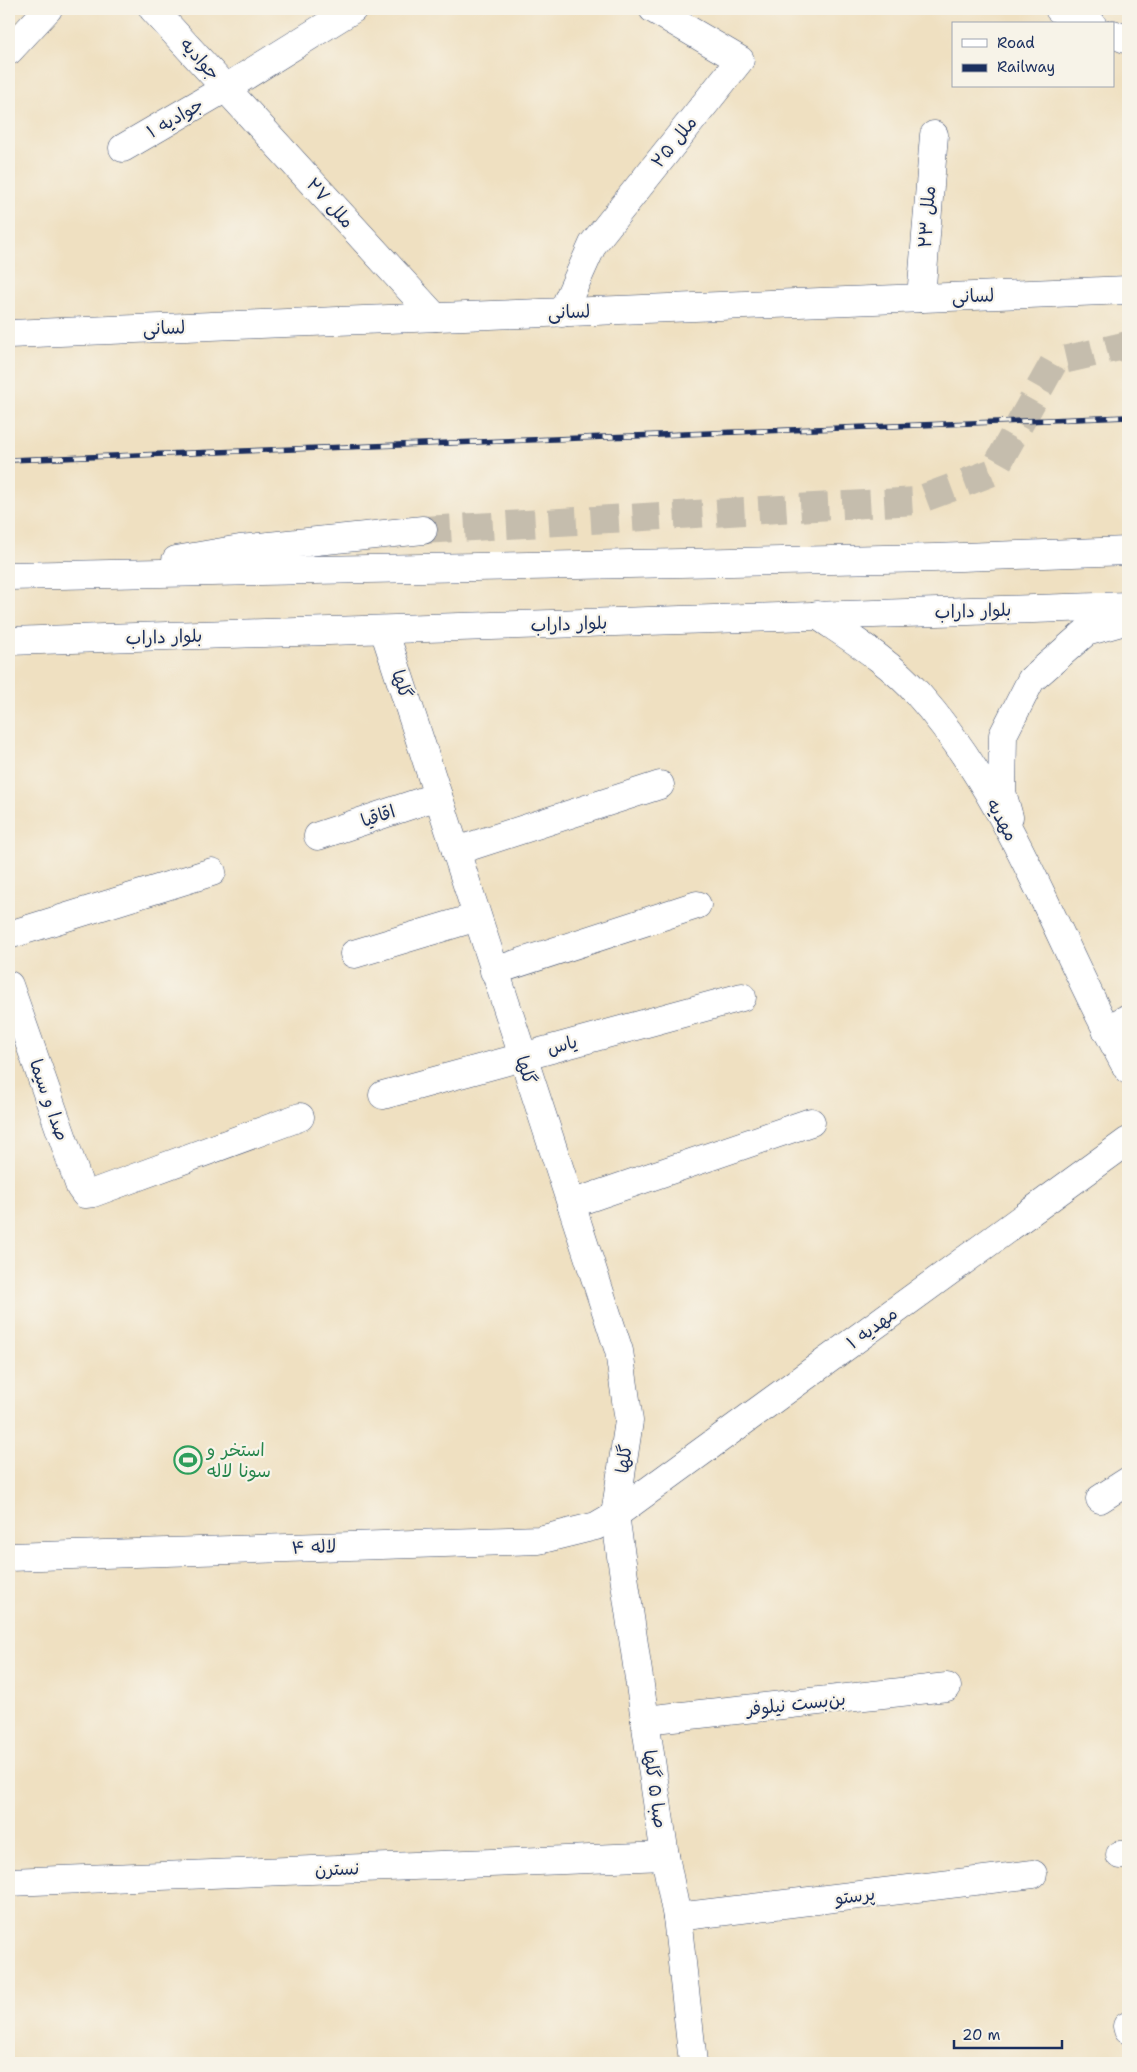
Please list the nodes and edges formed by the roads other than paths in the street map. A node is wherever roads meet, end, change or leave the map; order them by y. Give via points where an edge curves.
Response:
1 (48, 9) edge
2 (154, 9) edge
3 (353, 9) edge
4 (653, 9) edge
5 (1059, 9) edge
6 (1088, 22) edge
7 (1114, 34) edge
8 (1128, 40) edge
9 (9, 51) edge
10 (226, 88) junction
11 (934, 135) dead end
12 (123, 148) dead end
13 (1128, 290) edge
14 (921, 298) junction
15 (562, 312) junction
16 (435, 317) junction
17 (9, 334) edge
18 (423, 530) tunnel mouth
19 (1128, 551) edge
20 (96, 575) junction
21 (9, 576) edge
22 (1128, 606) edge
23 (817, 615) junction
24 (1128, 620) edge
25 (384, 630) junction
26 (9, 641) edge
27 (660, 785) dead end
28 (438, 796) junction
29 (318, 836) dead end
30 (1017, 847) junction
31 (456, 851) junction
32 (212, 872) dead end
33 (697, 905) dead end
34 (477, 917) junction
35 (9, 935) edge
36 (354, 954) dead end
37 (494, 971) junction
38 (9, 985) edge
39 (742, 997) dead end
40 (1117, 1024) edge
41 (522, 1056) junction
42 (1128, 1070) edge
43 (383, 1095) dead end
44 (300, 1117) dead end
45 (811, 1122) dead end
46 (1128, 1140) edge
47 (571, 1204) junction
48 (1128, 1481) edge
49 (1100, 1499) dead end
50 (615, 1515) junction
51 (9, 1557) edge
52 (948, 1687) dead end
53 (645, 1720) junction
54 (665, 1856) junction
55 (1033, 1874) dead end
56 (9, 1882) edge
57 (676, 1917) junction
58 (693, 2063) edge

1 - 9 street
2 - 10 street, جوادیه
3 - 10 street, جوادیه ۱
4 - 15 street, ملل ۲۵ via 740,60 593,244
5 - 6 street
7 - 8 street
10 - 12 street, جوادیه ۱
10 - 16 street, ملل ۲۷
11 - 14 street, ملل ۲۳
13 - 14 street, لسانی
14 - 15 street, لسانی
15 - 16 street, لسانی
16 - 17 street, لسانی
18 - 20 street via 240,549
19 - 20 street
20 - 21 street
22 - 23 street, بلوار داراب
23 - 25 street, بلوار داراب
23 - 30 street, مهدیه via 870,651 917,693 968,758
24 - 30 street via 1086,632 1031,680 1003,735 1002,792
25 - 26 street, بلوار داراب
25 - 28 street, گلها
27 - 31 street
28 - 29 street, اقاقیا
28 - 31 street, گلها
30 - 40 street, مهدیه
31 - 34 street, گلها
32 - 35 street
33 - 37 street
34 - 36 street
34 - 37 street, گلها
37 - 41 street, گلها
38 - 44 street, صدا و سیما via 80,1187 86,1194
39 - 41 street, یاس
40 - 42 street, مهدیه
41 - 43 street, یاس
41 - 47 street, گلها
45 - 47 street
46 - 50 street, مهدیه ۱
47 - 50 street, گلها via 622,1368 629,1421
48 - 49 street
50 - 51 street, لاله ۴ via 596,1526 539,1540
50 - 53 street, صبا ۵ گلها
52 - 53 street, بن‌بست نیلوفر
53 - 54 street, صبا ۵ گلها
54 - 56 street, نسترن
54 - 57 street, صبا ۵ گلها
55 - 57 street, پرستو
57 - 58 street, صبا ۵ گلها

